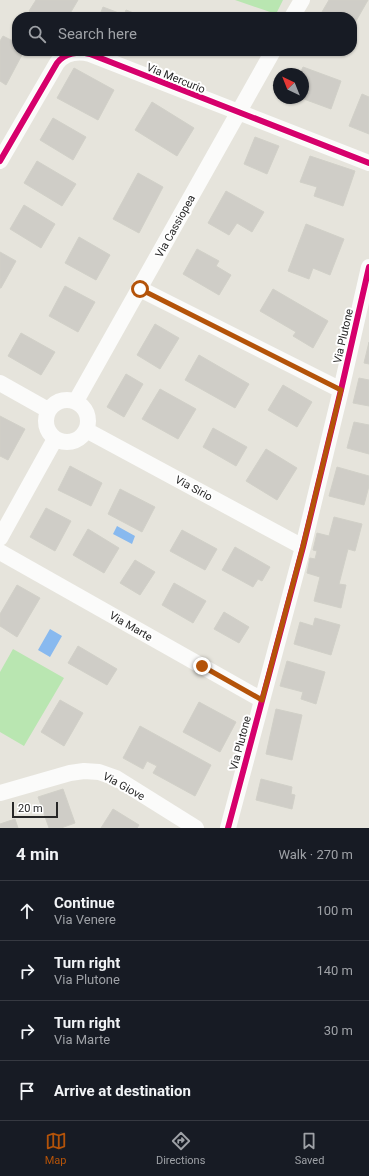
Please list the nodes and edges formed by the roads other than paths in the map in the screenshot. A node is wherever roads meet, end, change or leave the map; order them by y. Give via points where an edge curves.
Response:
1 (302, 0) edge
2 (295, 12) edge
3 (67, 56) edge
4 (95, 56) edge
5 (270, 56) edge
6 (238, 113) junction
7 (0, 161) edge
8 (369, 163) edge
9 (369, 267) edge
10 (140, 289) junction
11 (0, 383) edge
12 (341, 390) junction
13 (76, 401) junction
14 (48, 410) junction
15 (86, 430) junction
16 (55, 439) junction
17 (0, 538) edge
18 (303, 546) junction
19 (0, 552) edge
20 (262, 700) junction
21 (0, 793) edge
22 (196, 828) edge
23 (228, 828) edge

1 - 2 street
3 - 7 street, Via Mercurio via 55,66
4 - 6 street, Via Mercurio
5 - 6 street, Via Cassiopea
6 - 8 street
6 - 10 street, Via Cassiopea
9 - 12 street, Via Plutone
10 - 12 street
10 - 13 street, Via Cassiopea
11 - 14 street
12 - 18 street, Via Plutone
13 - 14 street via 64,399
13 - 15 street via 86,411
14 - 16 street via 46,423
15 - 16 street via 76,440 62,442
15 - 18 street, Via Sirio
16 - 17 street
18 - 20 street, Via Plutone
19 - 20 street, Via Marte
20 - 23 street, Via Plutone
21 - 22 street, Via Giove via 70,773 99,772 116,778

